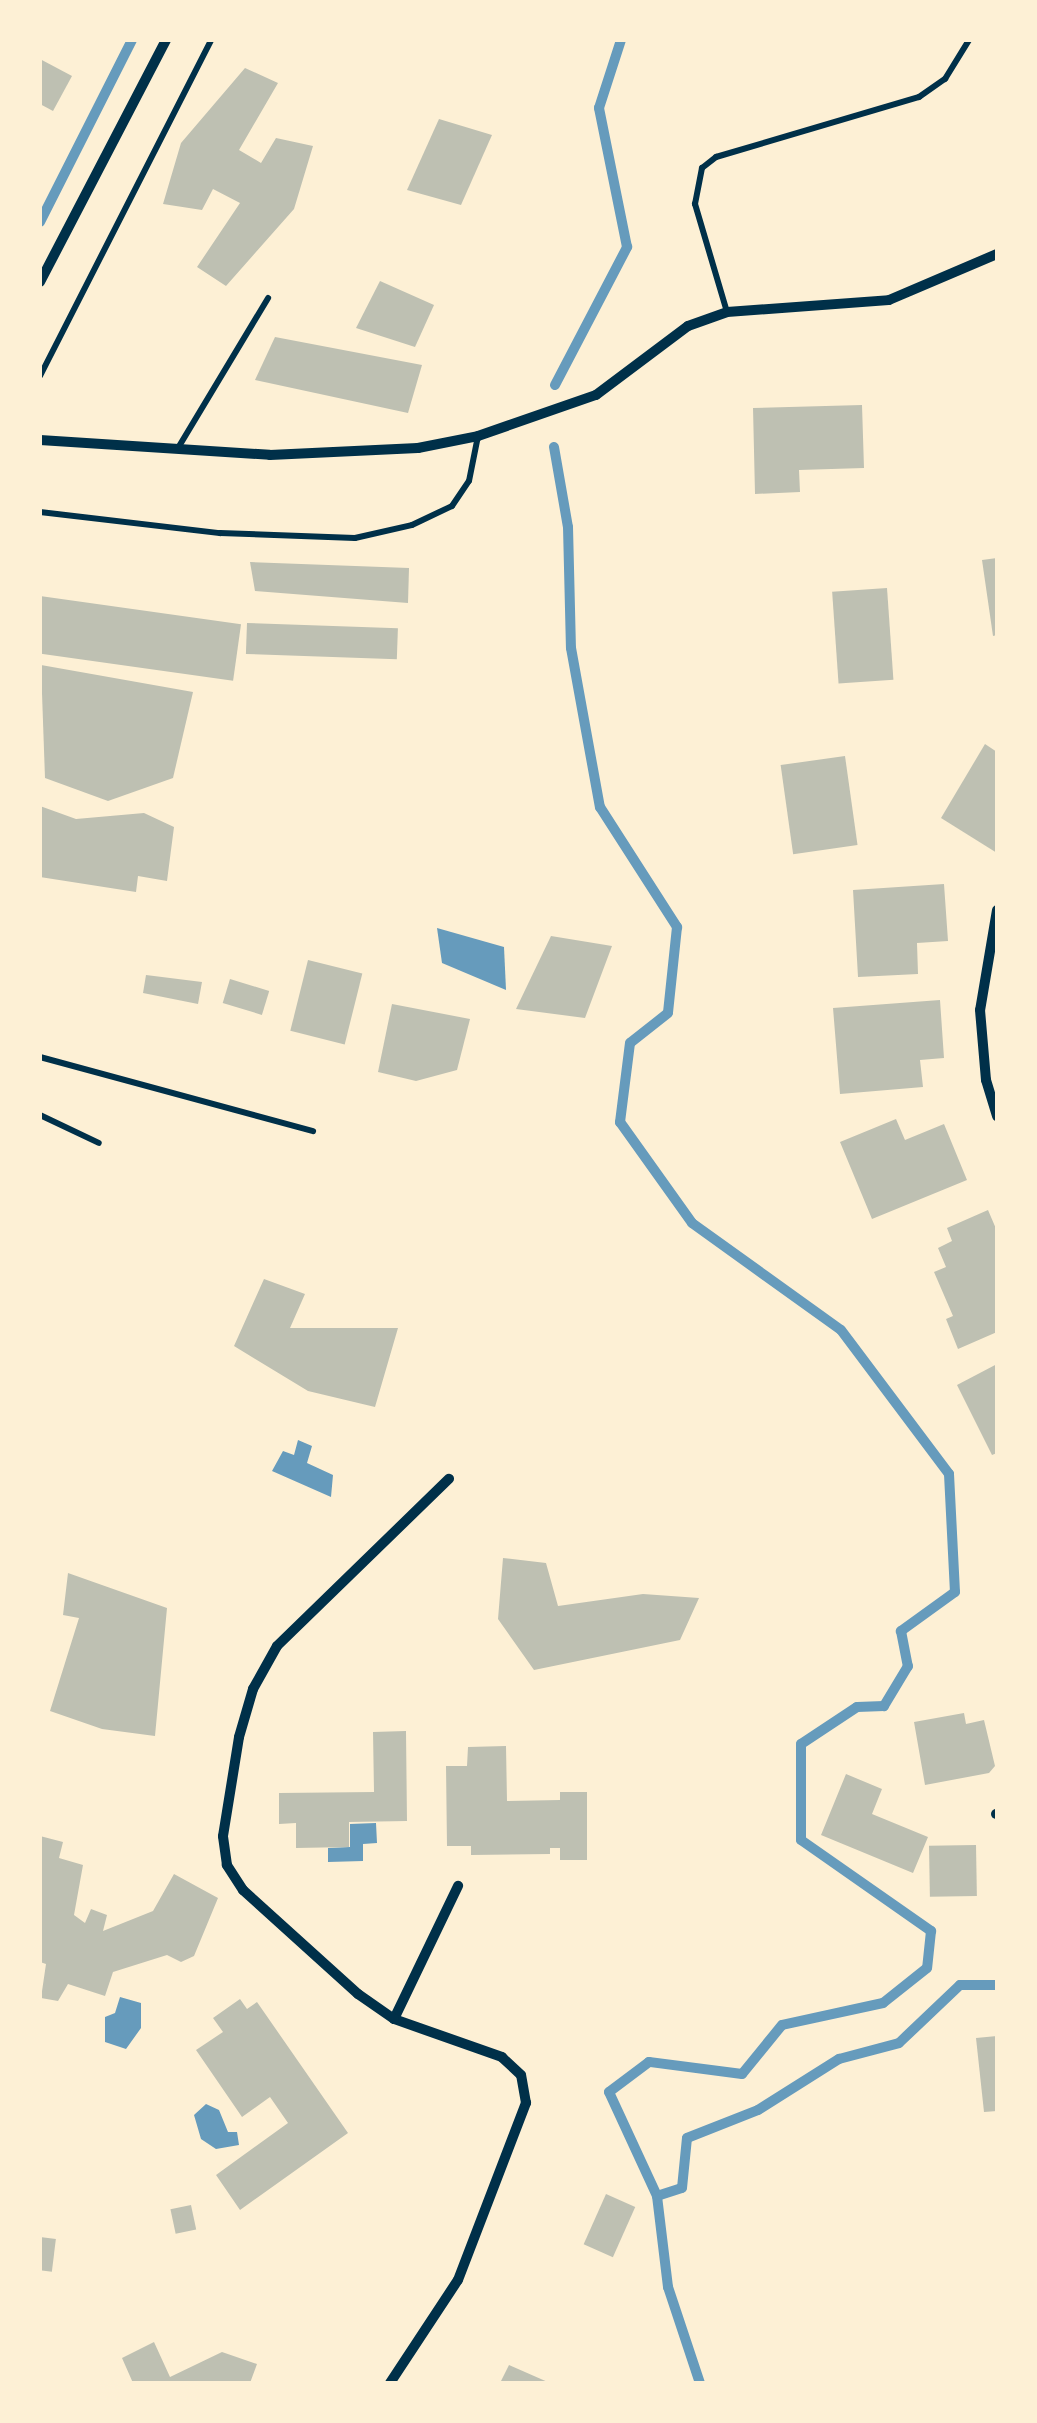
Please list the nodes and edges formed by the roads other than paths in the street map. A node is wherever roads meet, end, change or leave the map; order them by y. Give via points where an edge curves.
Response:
1 (166, 40) edge
2 (211, 40) edge
3 (969, 40) edge
4 (997, 254) edge
5 (40, 282) edge
6 (268, 298) dead end
7 (727, 312) junction
8 (40, 376) edge
9 (478, 436) junction
10 (40, 440) edge
11 (175, 453) junction
12 (40, 512) edge
13 (997, 910) edge
14 (40, 1057) edge
15 (40, 1116) edge
16 (997, 1116) edge
17 (313, 1131) dead end
18 (99, 1143) dead end
19 (449, 1479) dead end
20 (458, 1886) dead end
21 (394, 2019) junction
22 (390, 2383) edge

1 - 5 street
2 - 8 lane
3 - 7 lane via 945,79 919,96 716,157 702,168 695,204
4 - 7 street via 889,300
6 - 11 lane
7 - 9 street via 688,326 596,395
9 - 11 street via 361,453
9 - 12 lane via 469,481 452,506 412,525 355,538 220,533
10 - 11 street
13 - 16 street via 980,1010 986,1080
14 - 17 lane
15 - 18 lane
19 - 21 street via 276,1646 239,1737 223,1836 228,1865 243,1890
20 - 21 street
21 - 22 street via 502,2057 521,2075 526,2103 458,2280

